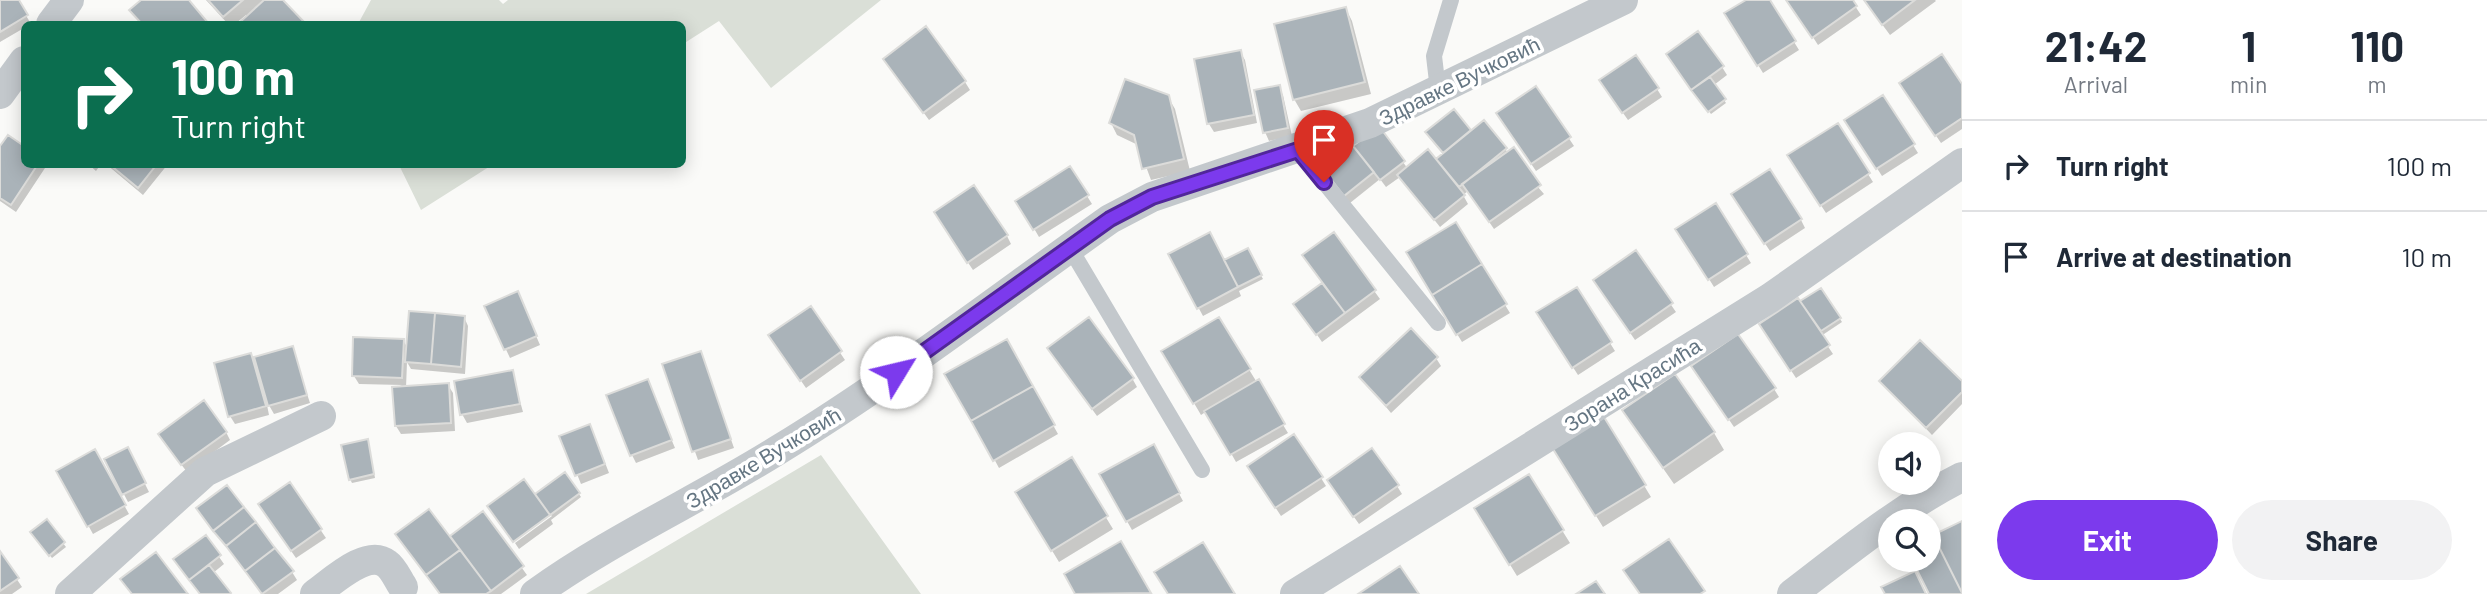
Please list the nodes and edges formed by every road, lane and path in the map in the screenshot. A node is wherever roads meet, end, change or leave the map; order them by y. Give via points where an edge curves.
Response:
1 (69, 0) edge
2 (1451, 0) edge
3 (1623, 0) edge
4 (53, 21) edge
5 (21, 65) edge
6 (1438, 90) junction
7 (0, 94) edge
8 (1298, 150) junction
9 (1962, 163) edge
10 (1070, 248) junction
11 (1438, 323) dead end
12 (321, 416) dead end
13 (1202, 470) dead end
14 (1962, 477) edge
15 (403, 587) dead end
16 (70, 594) edge
17 (315, 594) edge
18 (535, 594) edge
19 (1295, 594) edge
20 (1792, 594) edge

1 - 4 street
2 - 6 lane via 1434,56
3 - 6 street, Здравке Вучковић
5 - 7 street
6 - 8 street, Здравке Вучковић via 1370,123
8 - 10 street, Здравке Вучковић via 1152,197 1110,219
8 - 11 lane
9 - 19 street, Зорана Красића via 1770,298
10 - 13 lane
10 - 18 street, Здравке Вучковић via 810,430 576,564
12 - 16 street via 205,472
14 - 20 street via 1894,516
15 - 17 street via 389,564 377,559 362,562

